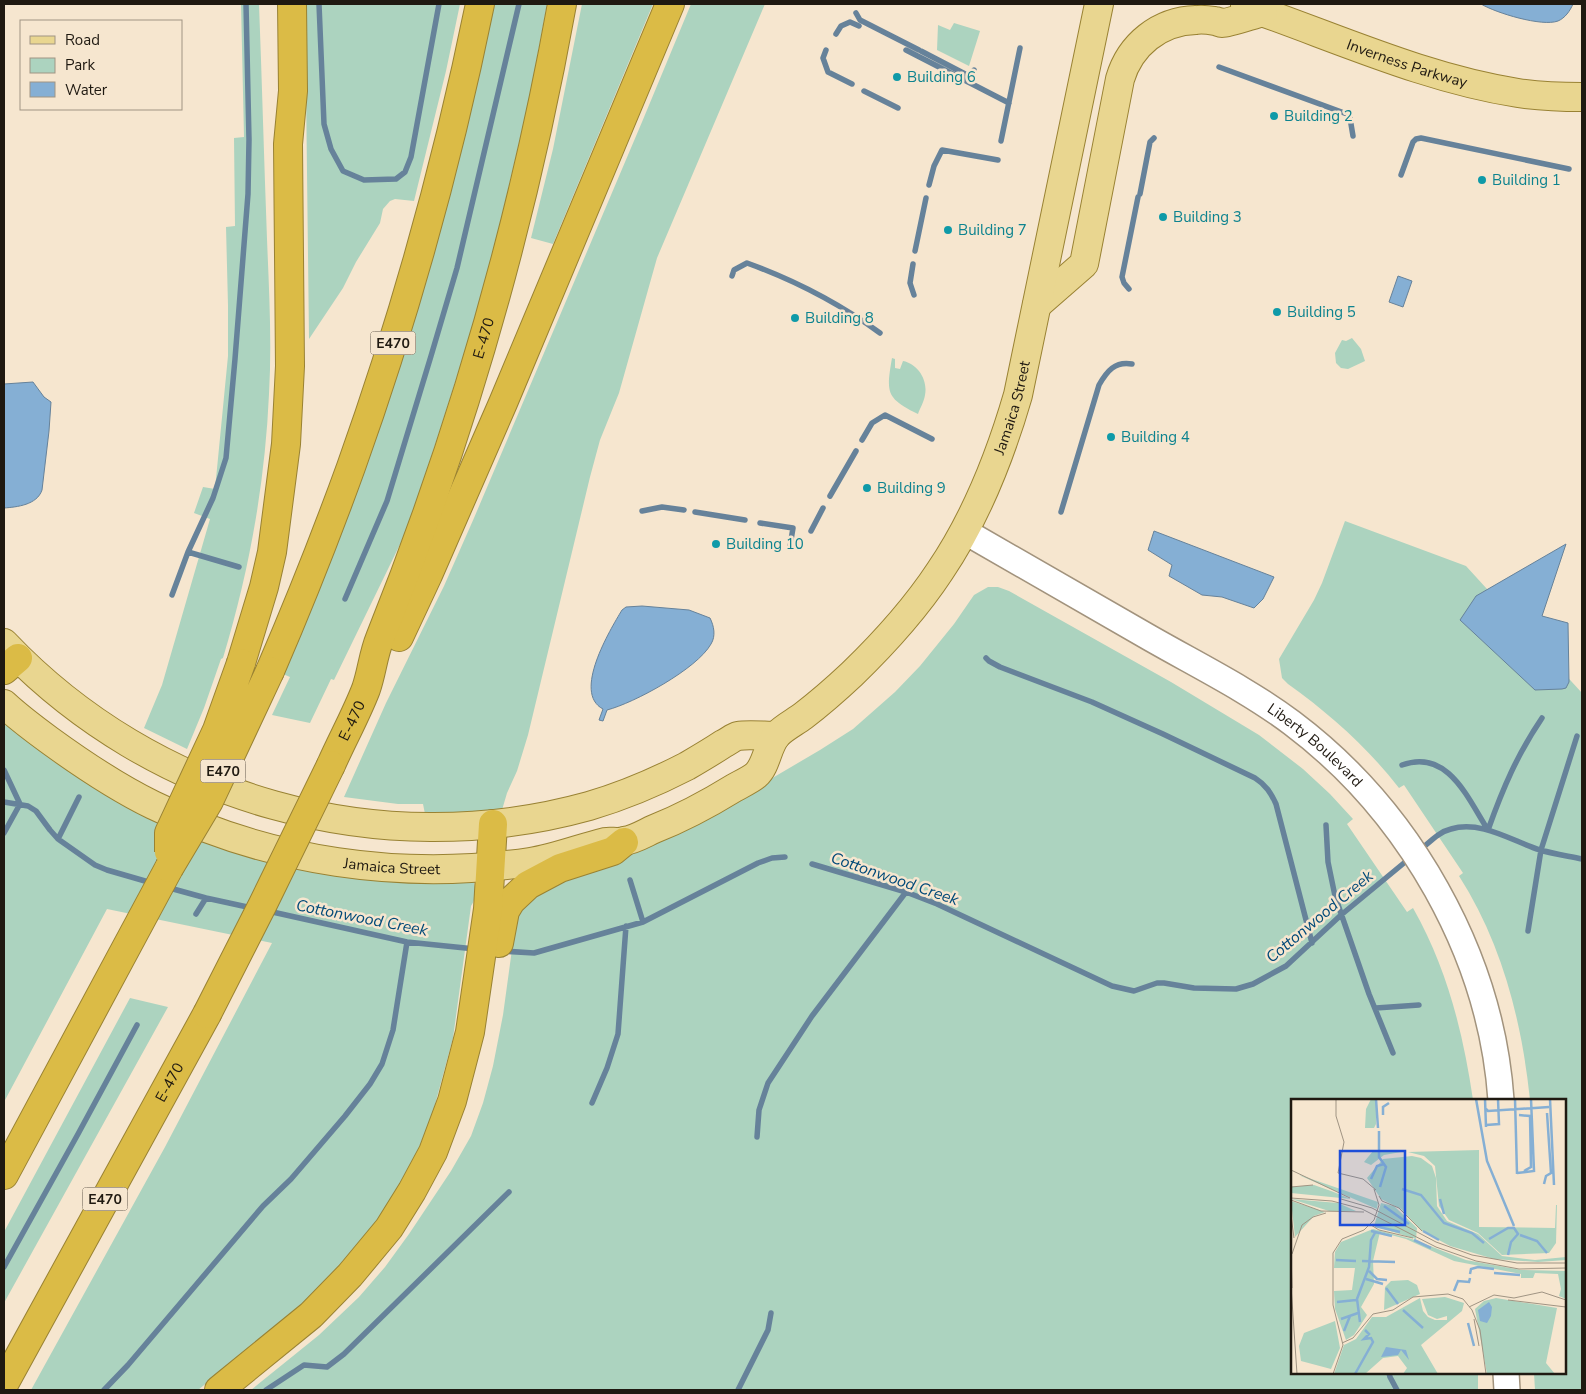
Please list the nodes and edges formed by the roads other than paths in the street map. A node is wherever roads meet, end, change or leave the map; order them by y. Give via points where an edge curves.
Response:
1 (273, 4) edge
2 (292, 4) edge
3 (480, 4) edge
4 (562, 4) edge
5 (670, 4) edge
6 (1099, 4) edge
7 (1251, 8) edge
8 (1582, 97) edge
9 (288, 144) junction
10 (1037, 305) junction
11 (964, 531) junction
12 (8, 657) edge
13 (366, 688) junction
14 (4, 704) edge
15 (776, 736) junction
16 (493, 824) junction
17 (624, 842) junction
18 (491, 867) junction
19 (169, 868) junction
20 (497, 910) junction
21 (1501, 1099) edge
22 (4, 1175) edge
23 (1506, 1374) edge
24 (4, 1384) edge
25 (219, 1390) edge
26 (1506, 1390) edge

1 - 9 highway via 275,91
2 - 9 highway via 293,91
3 - 19 highway, E470, bridge via 423,239 351,467 270,671 209,801
4 - 13 highway, E-470 / E470 via 542,105 489,323
5 - 13 highway via 428,575 392,653
6 - 10 main road, Jamaica Street
7 - 8 main road, Inverness Parkway via 1460,80 1519,93
7 - 10 main road via 1222,23 1195,20 1172,24 1152,34 1133,51 1120,79 1084,264
9 - 19 highway, bridge via 290,366 286,444 272,552 241,663 217,730 169,833
10 - 11 main road, Jamaica Street via 1010,423 984,491
11 - 15 main road, Jamaica Street via 932,583 868,658 809,712
11 - 21 street, Liberty Boulevard via 1259,700 1342,766 1409,846 1459,935 1479,987 1490,1028
12 - 16 main road via 84,714 142,751 195,777 255,800 316,816 381,824 426,827
13 - 24 highway, E-470 / E470, bridge via 207,1014
14 - 18 main road, Jamaica Street via 36,731 118,786 162,810 220,833 298,856 361,865 428,870
15 - 16 main road via 737,736 664,777 617,797 565,812
15 - 17 main road, Jamaica Street via 759,773 679,818
16 - 18 highway
17 - 18 main road, Jamaica Street via 608,841 533,862
17 - 20 highway via 613,851 560,868 536,880
18 - 20 highway
19 - 22 highway, E470
20 - 25 highway via 481,1012 468,1044 448,1114 418,1180 393,1222 350,1275 311,1315
23 - 26 street

